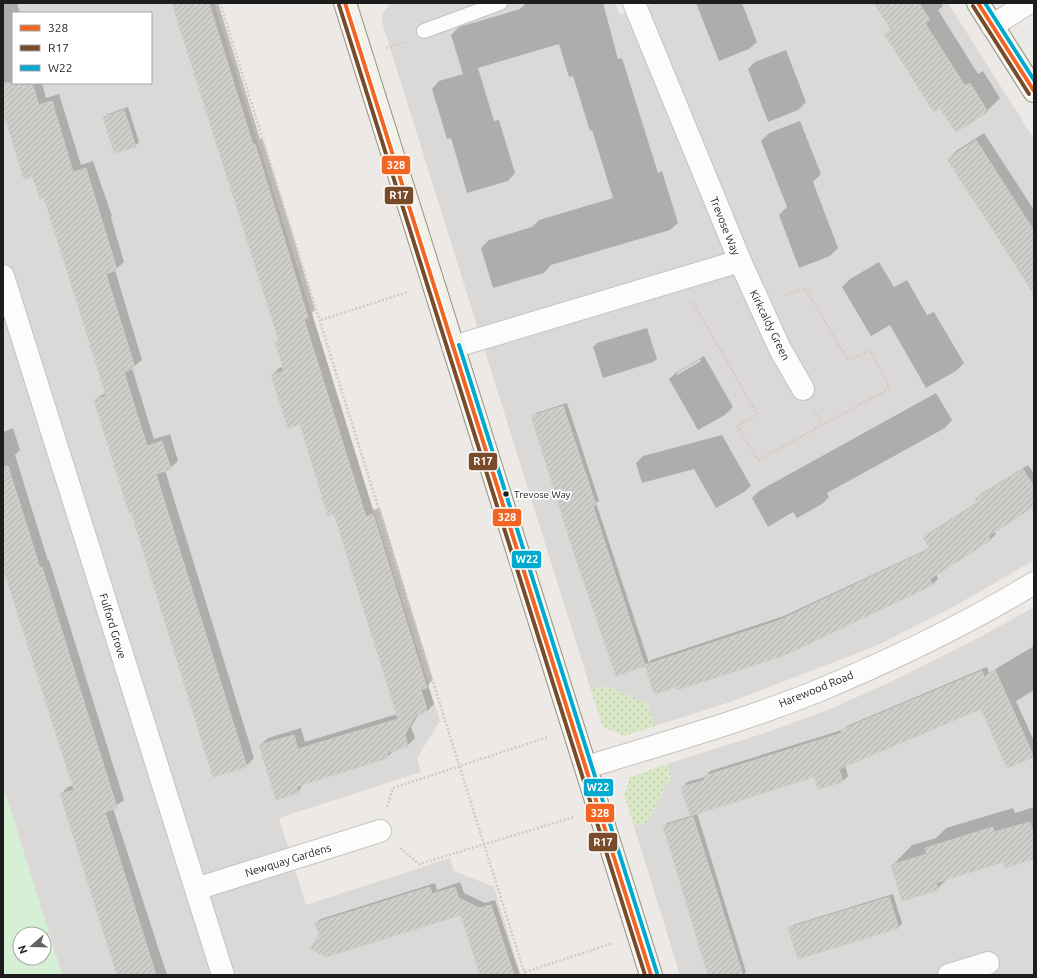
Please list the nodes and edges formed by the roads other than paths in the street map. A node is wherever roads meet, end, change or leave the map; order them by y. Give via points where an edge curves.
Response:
1 (345, 3) edge
2 (500, 3) edge
3 (634, 3) edge
4 (978, 3) edge
5 (1028, 3) edge
6 (992, 26) junction
7 (424, 31) road end
8 (1034, 91) edge
9 (740, 261) junction
10 (3, 276) edge
11 (452, 346) junction
12 (803, 389) dead end
13 (1034, 583) edge
14 (587, 767) junction
15 (380, 831) road end
16 (196, 889) junction
17 (988, 963) dead end
18 (223, 975) edge
19 (651, 975) edge
20 (949, 975) edge

1 - 11 street
2 - 7 lane
3 - 9 street, Trevose Way
4 - 6 street
5 - 6 street
6 - 8 street
9 - 11 street, Trevose Way
9 - 12 street, Kirkcaldy Green via 780,349
10 - 16 street, Fulford Grove
11 - 14 street
13 - 14 street, Harewood Road via 992,609 927,643 819,690 736,720
14 - 19 street
15 - 16 street, Newquay Gardens
16 - 18 street, Fulford Grove
17 - 20 street

